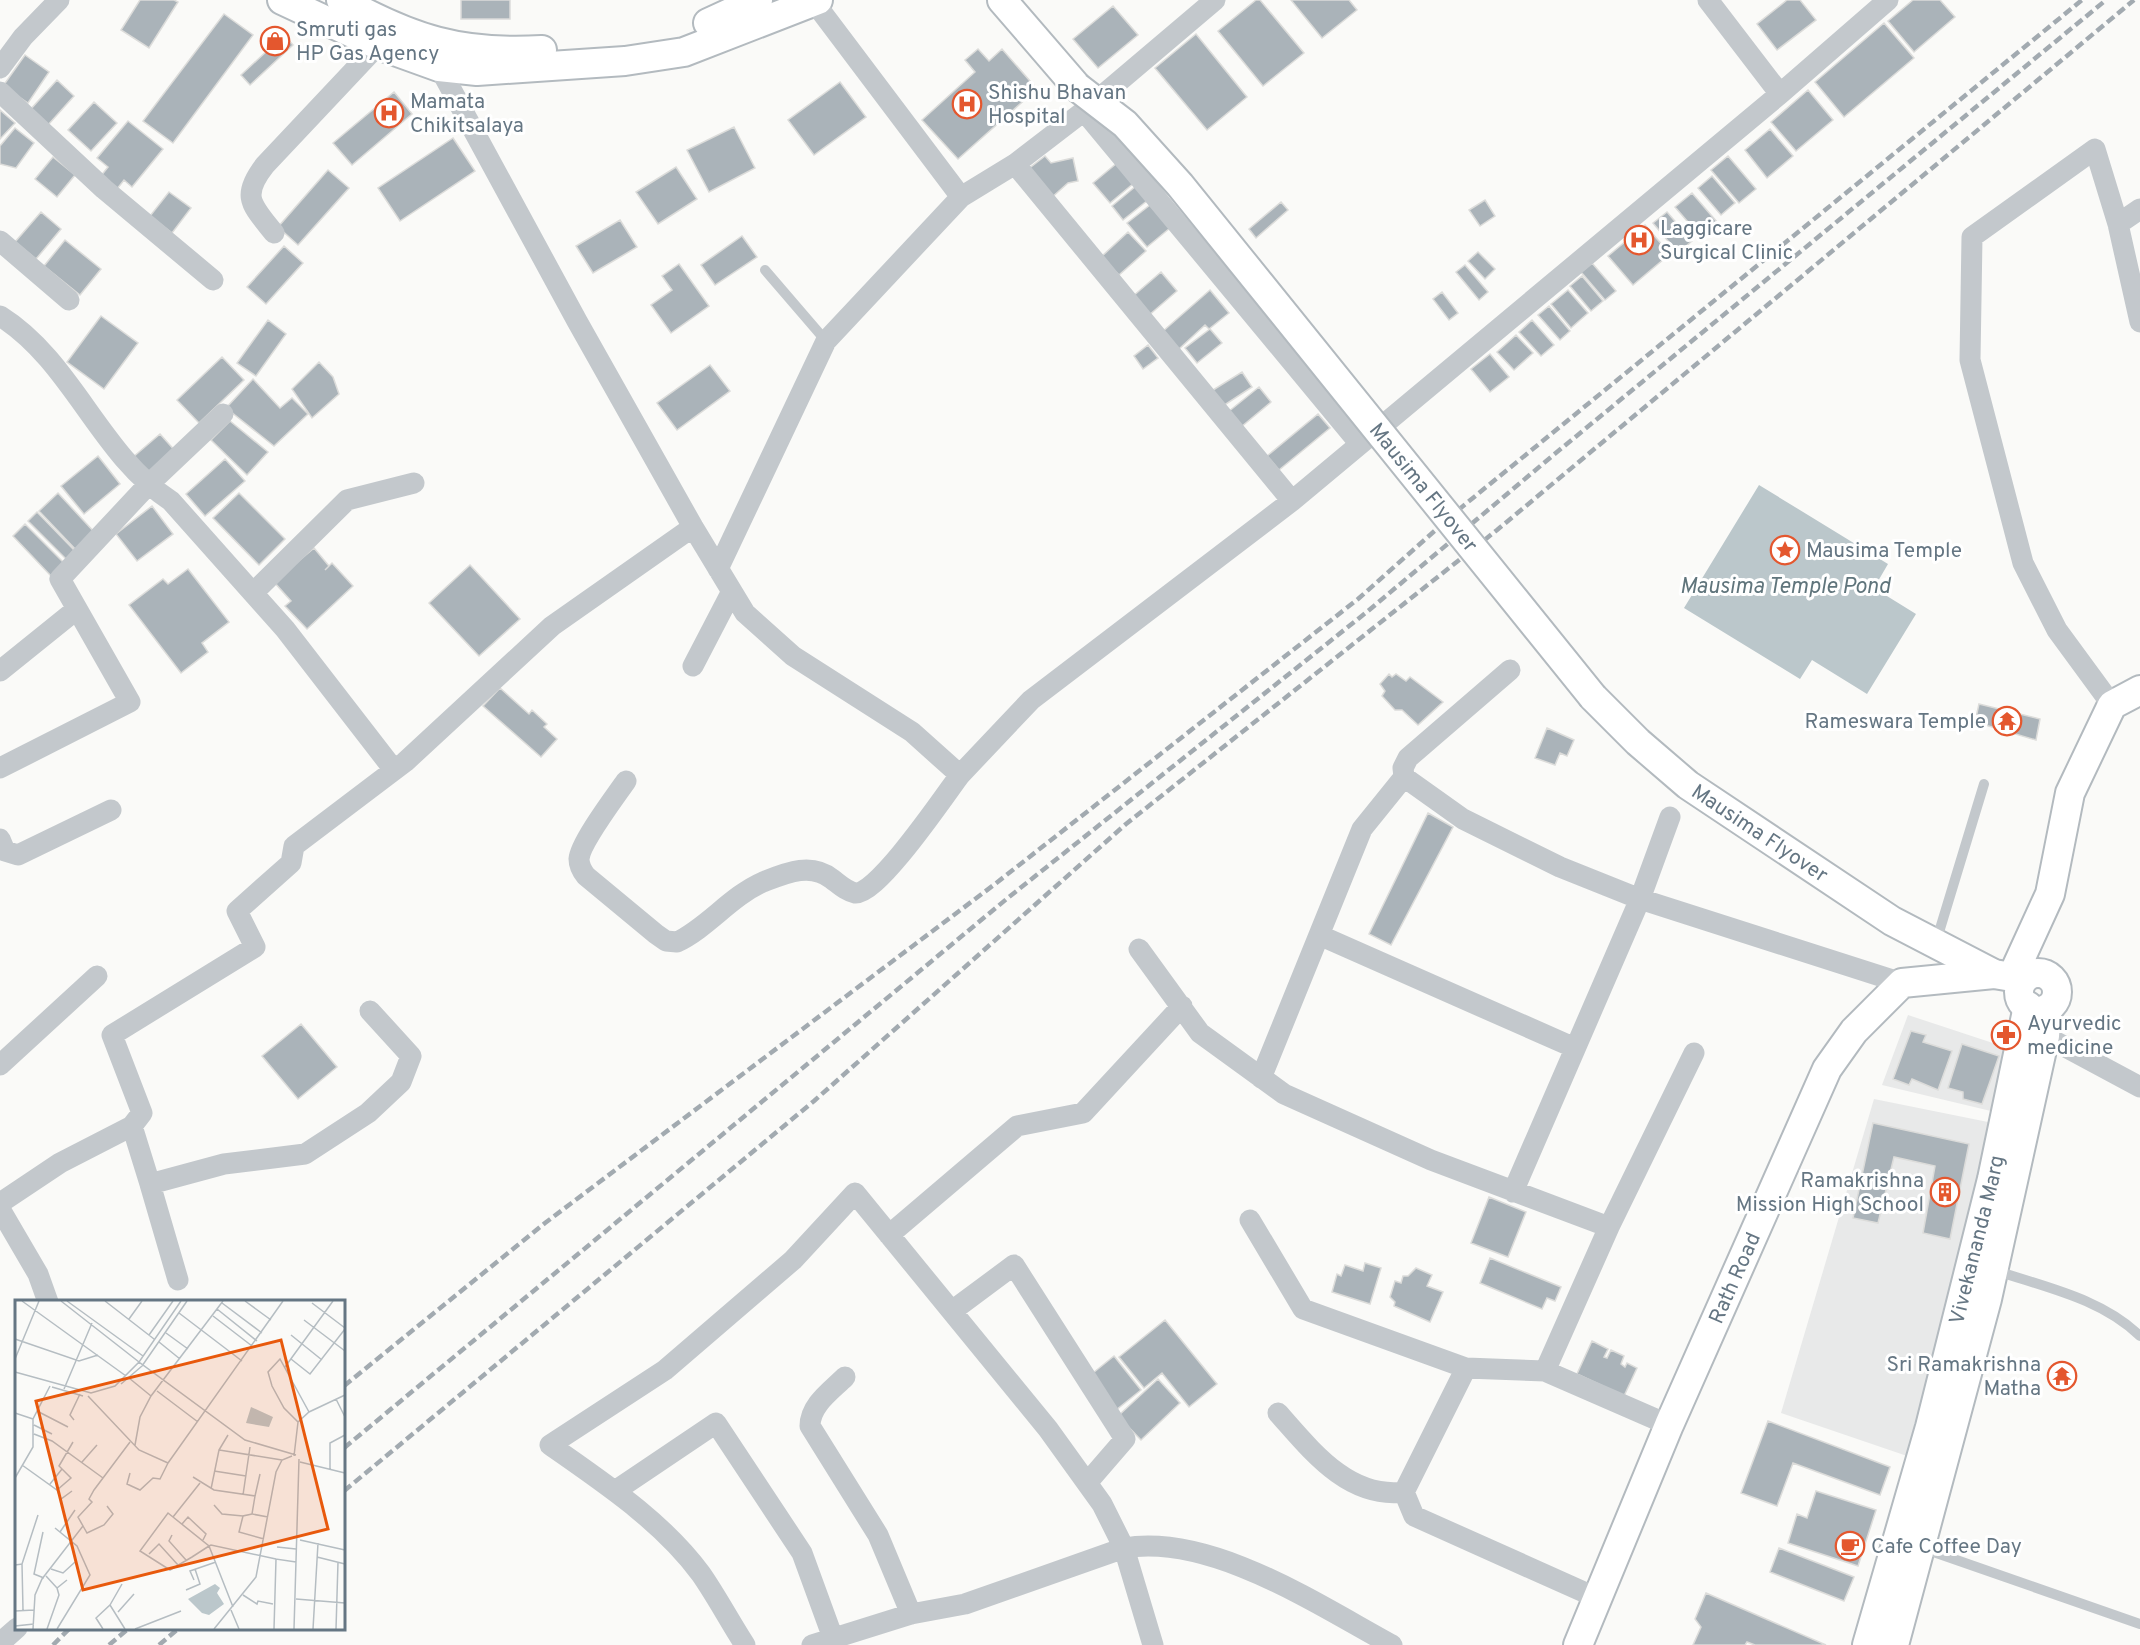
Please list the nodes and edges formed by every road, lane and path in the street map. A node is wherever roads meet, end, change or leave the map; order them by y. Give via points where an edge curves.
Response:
1 (59, 0) edge
2 (282, 0) edge
3 (341, 0) edge
4 (758, 0) edge
5 (1002, 0) edge
6 (1215, 0) edge
7 (1708, 0) edge
8 (1888, 0) edge
9 (816, 1) edge
10 (380, 34) junction
11 (439, 67) junction
12 (0, 68) edge
13 (0, 92) edge
14 (1780, 94) junction
15 (1080, 99) junction
16 (1015, 164) junction
17 (961, 197) junction
18 (2140, 209) edge
19 (2118, 224) junction
20 (274, 233) dead end
21 (0, 241) edge
22 (765, 270) dead end
23 (213, 280) dead end
24 (2137, 298) edge
25 (69, 300) dead end
26 (0, 316) edge
27 (2140, 322) edge
28 (826, 341) junction
29 (223, 414) dead end
30 (1360, 444) junction
31 (414, 483) dead end
32 (147, 486) junction
33 (1292, 501) junction
34 (693, 527) junction
35 (718, 569) junction
36 (732, 591) junction
37 (253, 593) junction
38 (77, 609) junction
39 (693, 666) dead end
40 (1510, 670) dead end
41 (0, 671) edge
42 (2140, 690) edge
43 (2112, 705) junction
44 (0, 768) edge
45 (394, 770) junction
46 (960, 775) junction
47 (1404, 777) junction
48 (626, 781) dead end
49 (1984, 784) dead end
50 (111, 810) dead end
51 (1670, 817) dead end
52 (0, 839) edge
53 (1640, 899) junction
54 (1319, 934) junction
55 (1935, 945) junction
56 (1139, 949) dead end
57 (2013, 975) junction
58 (97, 976) dead end
59 (1902, 983) junction
60 (1182, 1006) junction
61 (370, 1011) dead end
62 (2040, 1017) junction
63 (1575, 1048) junction
64 (1694, 1053) dead end
65 (0, 1065) edge
66 (1261, 1078) junction
67 (2140, 1087) edge
68 (132, 1126) junction
69 (150, 1184) junction
70 (1513, 1192) junction
71 (0, 1203) edge
72 (0, 1209) edge
73 (1250, 1220) dead end
74 (1609, 1227) junction
75 (889, 1235) junction
76 (1993, 1270) junction
77 (178, 1280) dead end
78 (47, 1300) edge
79 (952, 1311) junction
80 (2140, 1336) edge
81 (1466, 1368) junction
82 (1545, 1371) junction
83 (845, 1377) dead end
84 (1278, 1413) dead end
85 (1669, 1425) junction
86 (1087, 1483) junction
87 (615, 1491) junction
88 (1404, 1492) junction
89 (1124, 1548) junction
90 (1922, 1548) junction
91 (1595, 1597) junction
92 (911, 1614) junction
93 (2140, 1624) edge
94 (16, 1630) edge
95 (833, 1638) junction
96 (0, 1643) edge
97 (745, 1645) edge
98 (812, 1645) edge
99 (1153, 1645) edge
100 (1392, 1645) edge
101 (1578, 1645) edge
102 (1867, 1645) edge
103 (1894, 1645) edge

1 - 12 street
2 - 10 main road
3 - 10 main road
4 - 10 main road via 682,33 584,48 470,49
5 - 15 main road, Mausima Flyover
6 - 15 street
7 - 14 street
8 - 14 street
9 - 11 main road via 684,52 539,69 477,71
9 - 17 street
10 - 11 main road
10 - 20 street via 251,185 252,204
11 - 34 street
13 - 23 street via 104,189
14 - 30 street
15 - 16 street
15 - 30 street
15 - 55 main road, Mausima Flyover, bridge via 1125,124 1180,185 1593,697 1638,742 1688,785 1892,921
16 - 17 street
16 - 33 street
17 - 28 street
18 - 19 street
19 - 24 street
19 - 43 street via 2095,149 1972,237 1970,360 2023,563 2057,630
21 - 25 street
22 - 28 lane
24 - 27 street
26 - 32 street via 50,358
28 - 35 street
29 - 32 street
30 - 33 street
31 - 37 street via 347,500
32 - 37 street via 171,501
32 - 38 street via 60,579
33 - 46 street via 1031,700
34 - 35 street
34 - 45 street via 552,626
35 - 36 street
36 - 39 street
36 - 46 street via 746,613 793,656 912,732
37 - 45 street
38 - 41 street
38 - 44 street via 130,702
40 - 47 street via 1408,758
42 - 43 main road
43 - 57 main road via 2070,793 2050,894
45 - 68 street via 294,846 291,863 237,911 255,947 112,1035 142,1113
46 - 48 street via 898,856 864,892 844,889 818,870 803,869 762,883 677,942 656,934 581,869 582,848
47 - 53 street via 1463,819 1560,867
47 - 54 street via 1362,829
49 - 55 lane
50 - 52 street via 18,855 5,851
51 - 53 street
53 - 59 street
53 - 63 street
54 - 63 street
54 - 66 street
55 - 57 main road, Mausima Flyover
56 - 60 street
57 - 59 main road
57 - 62 main road via 2025,977 2019,998
58 - 65 street
59 - 85 main road, Rath Road via 1854,1031 1827,1070
60 - 66 street via 1200,1033
60 - 75 street via 1083,1113 1017,1126
61 - 69 street via 411,1056 401,1082 368,1113 305,1154 224,1164
62 - 67 street
62 - 76 main road, Vivekananda Marg
62 - 102 main road, Vivekananda Marg via 1992,1179 1938,1393
63 - 70 street
64 - 74 street
66 - 70 street via 1284,1094
68 - 69 street
68 - 71 street via 60,1163
69 - 77 street
70 - 74 street
72 - 78 street via 38,1274
73 - 81 street via 1303,1309
74 - 82 street
75 - 79 street
75 - 87 street via 855,1192 793,1260 665,1370 550,1445
76 - 80 lane via 2101,1306 2122,1318
76 - 90 main road, Vivekananda Marg
79 - 86 street
79 - 86 street via 1014,1265 1125,1439
81 - 82 street
81 - 88 street
82 - 85 street
83 - 92 street via 816,1405 810,1426 878,1535
84 - 88 street via 1313,1453 1352,1484 1385,1493
85 - 91 main road, Rath Road
86 - 89 street
87 - 95 street via 716,1423 802,1553
87 - 97 street via 657,1526 700,1574
88 - 91 street via 1414,1516
89 - 92 street via 965,1604
89 - 99 street
89 - 100 street via 1142,1545 1195,1553 1247,1567
90 - 93 lane
90 - 103 main road, Vivekananda Marg
91 - 101 main road, Rath Road
92 - 95 street
94 - 96 street
95 - 98 street

